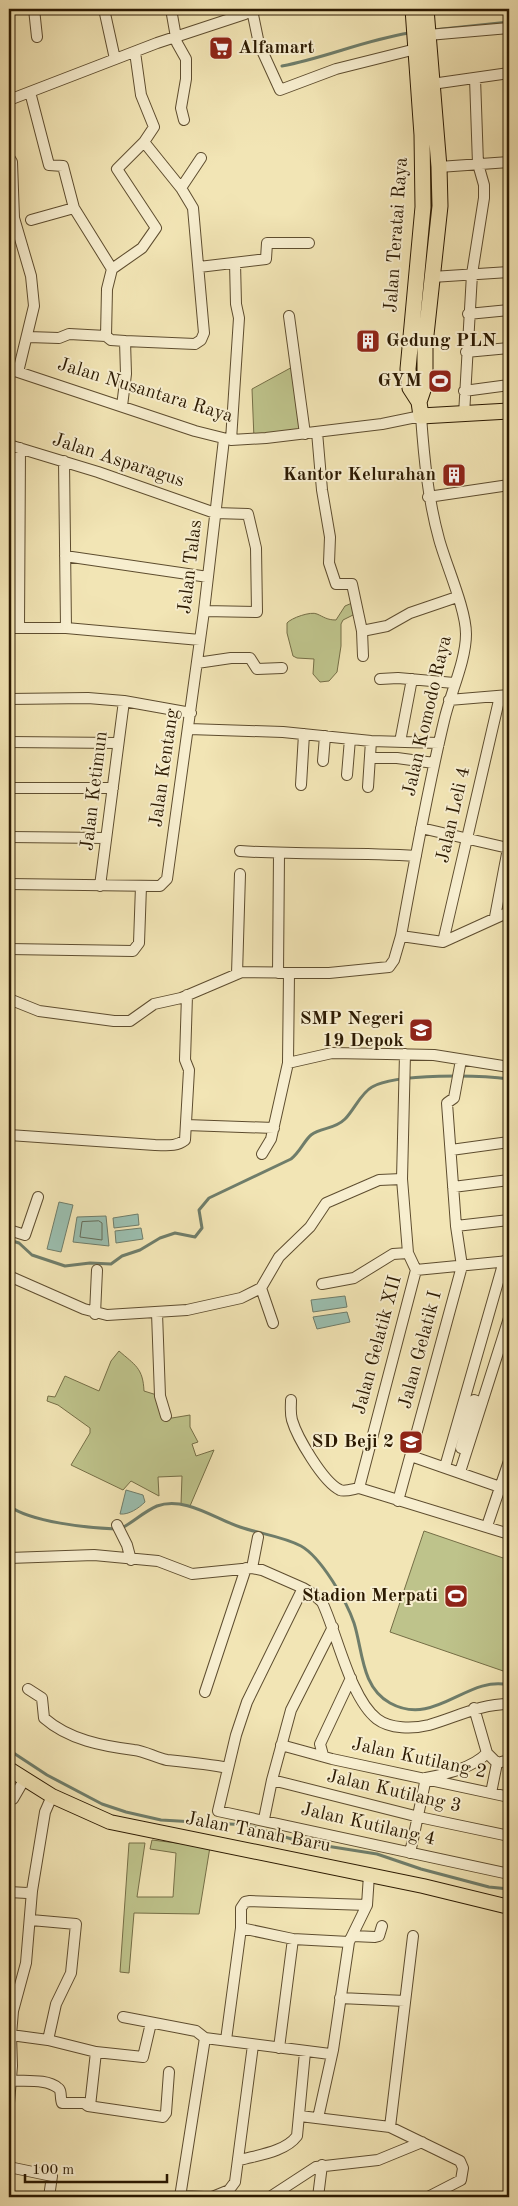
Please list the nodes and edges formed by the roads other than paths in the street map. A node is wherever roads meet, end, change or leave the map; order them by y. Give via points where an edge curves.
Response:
1 (34, 9) edge
2 (104, 9) edge
3 (171, 9) edge
4 (253, 9) edge
5 (413, 9) edge
6 (509, 28) edge
7 (422, 30) edge
8 (176, 36) junction
9 (37, 37) dead end
10 (134, 52) junction
11 (115, 59) junction
12 (509, 73) edge
13 (475, 78) junction
14 (425, 84) junction
15 (30, 92) junction
16 (9, 100) edge
17 (184, 120) dead end
18 (144, 142) junction
19 (9, 157) edge
20 (202, 158) dead end
21 (509, 162) edge
22 (478, 164) junction
23 (440, 168) junction
24 (181, 188) junction
25 (74, 208) junction
26 (32, 220) dead end
27 (309, 243) dead end
28 (235, 263) junction
29 (199, 267) junction
30 (112, 269) junction
31 (509, 272) edge
32 (472, 274) junction
33 (432, 277) junction
34 (509, 310) edge
35 (468, 314) junction
36 (289, 316) dead end
37 (106, 336) junction
38 (28, 338) junction
39 (125, 341) junction
40 (509, 348) edge
41 (466, 352) junction
42 (13, 370) edge
43 (509, 385) edge
44 (464, 391) junction
45 (122, 406) junction
46 (420, 409) junction
47 (509, 411) edge
48 (464, 415) junction
49 (317, 432) junction
50 (306, 434) junction
51 (228, 439) junction
52 (9, 445) edge
53 (20, 448) junction
54 (64, 461) junction
55 (509, 485) edge
56 (428, 497) junction
57 (215, 513) junction
58 (65, 556) junction
59 (208, 577) junction
60 (457, 598) junction
61 (204, 611) junction
62 (14, 628) edge
63 (66, 628) junction
64 (362, 631) junction
65 (200, 640) junction
66 (363, 656) dead end
67 (197, 663) junction
68 (282, 668) dead end
69 (412, 679) junction
70 (380, 680) dead end
71 (454, 683) junction
72 (504, 696) edge
73 (9, 699) edge
74 (449, 700) junction
75 (124, 701) junction
76 (190, 713) junction
77 (189, 728) junction
78 (304, 734) junction
79 (325, 736) junction
80 (350, 739) junction
81 (371, 741) junction
82 (9, 742) edge
83 (400, 742) junction
84 (118, 743) junction
85 (438, 743) junction
86 (370, 758) junction
87 (323, 761) dead end
88 (434, 763) junction
89 (347, 775) dead end
90 (301, 784) dead end
91 (368, 786) dead end
92 (9, 788) edge
93 (113, 788) junction
94 (421, 828) junction
95 (9, 837) edge
96 (106, 838) junction
97 (467, 839) junction
98 (509, 846) edge
99 (240, 851) dead end
100 (279, 854) junction
101 (416, 856) junction
102 (240, 874) dead end
103 (9, 884) edge
104 (100, 886) junction
105 (141, 886) junction
106 (509, 912) edge
107 (495, 917) junction
108 (401, 936) junction
109 (443, 942) junction
110 (9, 949) edge
111 (284, 973) junction
112 (237, 974) junction
113 (187, 995) junction
114 (9, 999) edge
115 (405, 1054) junction
116 (461, 1060) junction
117 (288, 1063) junction
118 (509, 1067) edge
119 (186, 1126) junction
120 (274, 1128) junction
121 (9, 1135) edge
122 (509, 1142) edge
123 (451, 1150) junction
124 (262, 1154) dead end
125 (402, 1179) junction
126 (509, 1180) edge
127 (453, 1187) junction
128 (38, 1197) dead end
129 (509, 1220) edge
130 (456, 1226) junction
131 (9, 1230) edge
132 (408, 1253) junction
133 (507, 1261) edge
134 (462, 1266) junction
135 (97, 1270) dead end
136 (416, 1270) junction
137 (9, 1276) edge
138 (322, 1284) dead end
139 (261, 1288) junction
140 (157, 1313) junction
141 (95, 1314) junction
142 (509, 1318) edge
143 (273, 1323) dead end
144 (291, 1400) dead end
145 (482, 1403) junction
146 (166, 1416) dead end
147 (461, 1448) dead end
148 (411, 1456) junction
149 (509, 1461) edge
150 (445, 1467) junction
151 (460, 1472) junction
152 (500, 1487) junction
153 (359, 1488) junction
154 (398, 1501) junction
155 (487, 1526) junction
156 (119, 1529) dead end
157 (509, 1534) edge
158 (258, 1537) dead end
159 (9, 1558) edge
160 (131, 1560) junction
161 (249, 1568) junction
162 (303, 1588) junction
163 (333, 1627) junction
164 (350, 1678) junction
165 (28, 1689) dead end
166 (205, 1692) dead end
167 (509, 1704) edge
168 (474, 1708) junction
169 (281, 1745) junction
170 (487, 1753) junction
171 (323, 1755) junction
172 (509, 1760) edge
173 (497, 1763) junction
174 (228, 1768) junction
175 (9, 1769) edge
176 (426, 1778) junction
177 (24, 1780) junction
178 (272, 1780) junction
179 (491, 1793) junction
180 (52, 1796) junction
181 (509, 1797) edge
182 (9, 1800) edge
183 (419, 1817) junction
184 (264, 1819) junction
185 (509, 1836) edge
186 (410, 1853) junction
187 (509, 1874) edge
188 (369, 1875) junction
189 (32, 1891) junction
190 (9, 1892) edge
191 (368, 1905) junction
192 (509, 1907) edge
193 (30, 1920) junction
194 (382, 1926) dead end
195 (241, 1928) junction
196 (413, 1936) dead end
197 (293, 1939) junction
198 (351, 1939) junction
199 (340, 1998) junction
200 (405, 2000) junction
201 (11, 2011) edge
202 (123, 2017) dead end
203 (151, 2022) junction
204 (11, 2035) junction
205 (205, 2038) junction
206 (48, 2040) junction
207 (226, 2040) junction
208 (253, 2045) junction
209 (279, 2048) junction
210 (96, 2052) junction
211 (305, 2052) junction
212 (330, 2054) junction
213 (169, 2072) dead end
214 (10, 2080) edge
215 (9, 2103) edge
216 (90, 2106) junction
217 (300, 2116) junction
218 (318, 2118) junction
219 (390, 2127) junction
220 (422, 2142) junction
221 (240, 2160) junction
222 (322, 2164) junction
223 (9, 2167) edge
224 (49, 2197) edge
225 (180, 2197) edge
226 (204, 2197) edge
227 (212, 2197) edge
228 (270, 2197) edge
229 (318, 2197) edge
230 (428, 2197) edge

1 - 9 street
2 - 11 street
3 - 8 street
4 - 7 street via 259,44 280,90
4 - 8 street
5 - 7 highway, Jalan Teratai Raya
6 - 7 street
7 - 14 highway, Jalan Teratai Raya
8 - 10 street
8 - 17 street via 186,59 181,108
10 - 11 street
10 - 18 street via 141,95 154,127
11 - 15 street
12 - 13 street
13 - 14 street
13 - 22 street
14 - 23 highway, Jalan Teratai Raya
14 - 46 highway, Jalan Teratai Raya via 423,207 408,370 410,388
15 - 16 street
15 - 25 street via 49,165 63,166
18 - 24 street
18 - 30 street via 117,169 156,228 142,248
19 - 38 street via 12,162 14,218 31,276 34,306
20 - 24 street
21 - 22 street
22 - 23 street
22 - 32 street via 484,198
23 - 33 highway, Jalan Teratai Raya via 440,206
24 - 29 street via 193,208
25 - 26 street
25 - 30 street
27 - 28 street via 267,243 266,259
28 - 29 street
28 - 51 street, Jalan Talas via 239,318
29 - 39 street via 202,340 195,344
30 - 37 street via 107,289
31 - 32 street
32 - 33 street
32 - 35 street
33 - 46 highway, Jalan Teratai Raya via 425,344 425,384
34 - 35 street
35 - 41 street
36 - 50 street
37 - 38 street via 69,334 59,338
37 - 39 street via 111,340
38 - 42 street
39 - 45 street via 126,374
40 - 41 street
41 - 44 street
42 - 45 street, Jalan Nusantara Raya
43 - 44 street
44 - 48 street
45 - 51 street, Jalan Nusantara Raya
46 - 48 highway, Jalan Nusantara Raya
46 - 49 street, Jalan Nusantara Raya via 382,424
46 - 56 street, Jalan Komodo Raya
47 - 48 highway, Jalan Nusantara Raya
49 - 50 street, Jalan Nusantara Raya
49 - 64 street via 330,537 329,563 336,584 352,584
50 - 51 street, Jalan Nusantara Raya
51 - 57 street, Jalan Talas
52 - 53 street, Jalan Asparagus
53 - 54 street, Jalan Asparagus
53 - 62 street
54 - 57 street, Jalan Asparagus
54 - 58 street
55 - 56 street
56 - 60 street, Jalan Komodo Raya
57 - 59 street, Jalan Talas
57 - 61 street, Jalan Asparagus via 248,514 256,548 258,610 255,613
58 - 59 street
58 - 63 street
59 - 61 street, Jalan Talas
60 - 64 street via 410,614 387,626
60 - 71 street, Jalan Komodo Raya via 466,634
61 - 65 street, Jalan Talas
62 - 63 street
63 - 65 street
64 - 66 street
65 - 67 street, Jalan Kentang
67 - 68 street via 250,658 257,669
67 - 76 street, Jalan Kentang
69 - 70 street
69 - 71 street
69 - 83 street
71 - 74 street, Jalan Komodo Raya
72 - 74 street
72 - 97 street, Jalan Leli 4
73 - 75 street
74 - 85 street, Jalan Komodo Raya
75 - 76 street
75 - 84 street, Jalan Ketimun
76 - 77 street, Jalan Kentang
77 - 78 street
77 - 105 street, Jalan Kentang via 167,879 160,886
78 - 79 street
78 - 90 street
79 - 80 street
79 - 87 street
80 - 81 street
80 - 89 street
81 - 83 street
81 - 86 street
82 - 84 street
83 - 85 street
84 - 93 street, Jalan Ketimun
85 - 88 street, Jalan Komodo Raya
86 - 88 street
86 - 91 street
88 - 94 street, Jalan Komodo Raya
92 - 93 street
93 - 96 street, Jalan Ketimun
94 - 97 street
94 - 101 street, Jalan Komodo Raya
95 - 96 street
96 - 104 street, Jalan Ketimun
97 - 98 street
97 - 109 street, Jalan Leli 4
98 - 107 street
99 - 100 street
100 - 101 street via 360,852
100 - 111 street
101 - 108 street, Jalan Komodo Raya
102 - 112 street
103 - 104 street
104 - 105 street
105 - 110 street via 139,943 133,951
106 - 107 street
107 - 109 street
108 - 109 street
108 - 111 street, Jalan Komodo Raya via 394,960 384,969
111 - 112 street
111 - 117 street
112 - 113 street
113 - 114 street via 154,1004 130,1021 39,1011
113 - 119 street via 186,1060 189,1070
115 - 116 street
115 - 117 street via 332,1054
115 - 125 street, Jalan Gelatik XII
116 - 118 street
116 - 123 street via 454,1098 447,1103
117 - 120 street
119 - 120 street
119 - 121 street via 185,1140 176,1146
120 - 124 street via 268,1147
122 - 123 street
123 - 127 street
125 - 132 street, Jalan Gelatik XII
125 - 139 street via 378,1180 326,1203 310,1227 279,1256
126 - 127 street
127 - 130 street
128 - 131 street via 25,1235
129 - 130 street
130 - 134 street
132 - 136 street, Jalan Gelatik XII
132 - 138 street via 393,1254 354,1278
133 - 134 street
133 - 150 street
134 - 136 street
134 - 148 street, Jalan Gelatik I
135 - 141 street
136 - 153 street, Jalan Gelatik XII
137 - 141 street
139 - 140 street via 241,1298
139 - 143 street
140 - 141 street
140 - 146 street via 160,1396
142 - 145 street
144 - 153 street via 291,1418 320,1470 342,1491
145 - 147 street via 474,1400
145 - 151 street
148 - 150 street
148 - 154 street, Jalan Gelatik I
149 - 152 street
150 - 151 street
151 - 152 street
152 - 155 street
153 - 154 street
154 - 155 street
155 - 157 street
156 - 160 street
158 - 161 street
159 - 160 street via 78,1555
160 - 161 street via 158,1562 192,1574
161 - 162 street via 262,1570
161 - 166 street
162 - 163 street via 322,1602
162 - 174 street via 247,1702
163 - 164 street
163 - 169 street via 291,1710
164 - 168 street via 376,1718 387,1724 428,1725
164 - 171 street via 320,1744
165 - 174 street via 42,1698 42,1714 47,1721 84,1740 168,1760
167 - 168 street
168 - 170 street
169 - 171 street, Jalan Kutilang 2
169 - 178 street
170 - 173 street
170 - 176 street via 444,1775
171 - 176 street, Jalan Kutilang 2
172 - 173 street
173 - 179 street
174 - 184 street, Jalan Kutilang 4 via 218,1811
175 - 177 main road, Jalan Tanah Baru
176 - 179 street, Jalan Kutilang 2
176 - 183 street
177 - 180 main road, Jalan Tanah Baru
177 - 182 street via 13,1799
178 - 183 street, Jalan Kutilang 3
178 - 184 street
179 - 181 street, Jalan Kutilang 2
180 - 188 main road, Jalan Tanah Baru via 110,1822
180 - 189 street via 45,1812
183 - 185 street, Jalan Kutilang 3
183 - 186 street
184 - 186 street, Jalan Kutilang 4
186 - 187 street, Jalan Kutilang 4
188 - 191 street
188 - 192 main road, Jalan Tanah Baru
189 - 190 street via 27,1894
189 - 193 street
191 - 195 street via 247,1901 241,1908
191 - 198 street
193 - 201 street via 26,1963
193 - 206 street via 76,1924 71,1973 56,2004
194 - 198 street via 379,1936
195 - 197 street
195 - 207 street
196 - 200 street
197 - 198 street
197 - 209 street
198 - 199 street
199 - 200 street
199 - 212 street
200 - 219 street
201 - 204 street
202 - 203 street
203 - 205 street via 196,2030
203 - 210 street via 143,2057
204 - 206 street
204 - 214 street
205 - 207 street
205 - 225 street
206 - 210 street
207 - 208 street
208 - 209 street
208 - 221 street
209 - 211 street
210 - 216 street
211 - 212 street
211 - 217 street
212 - 218 street
213 - 216 street via 164,2117
214 - 215 street
214 - 216 street via 43,2082 59,2088 62,2103
217 - 218 street
217 - 221 street via 293,2142
218 - 219 street
219 - 220 street
220 - 222 street via 378,2160
220 - 230 street via 460,2161 463,2168 461,2180
221 - 227 street via 233,2186
222 - 228 street
222 - 229 street
223 - 224 street via 52,2176
225 - 226 street

